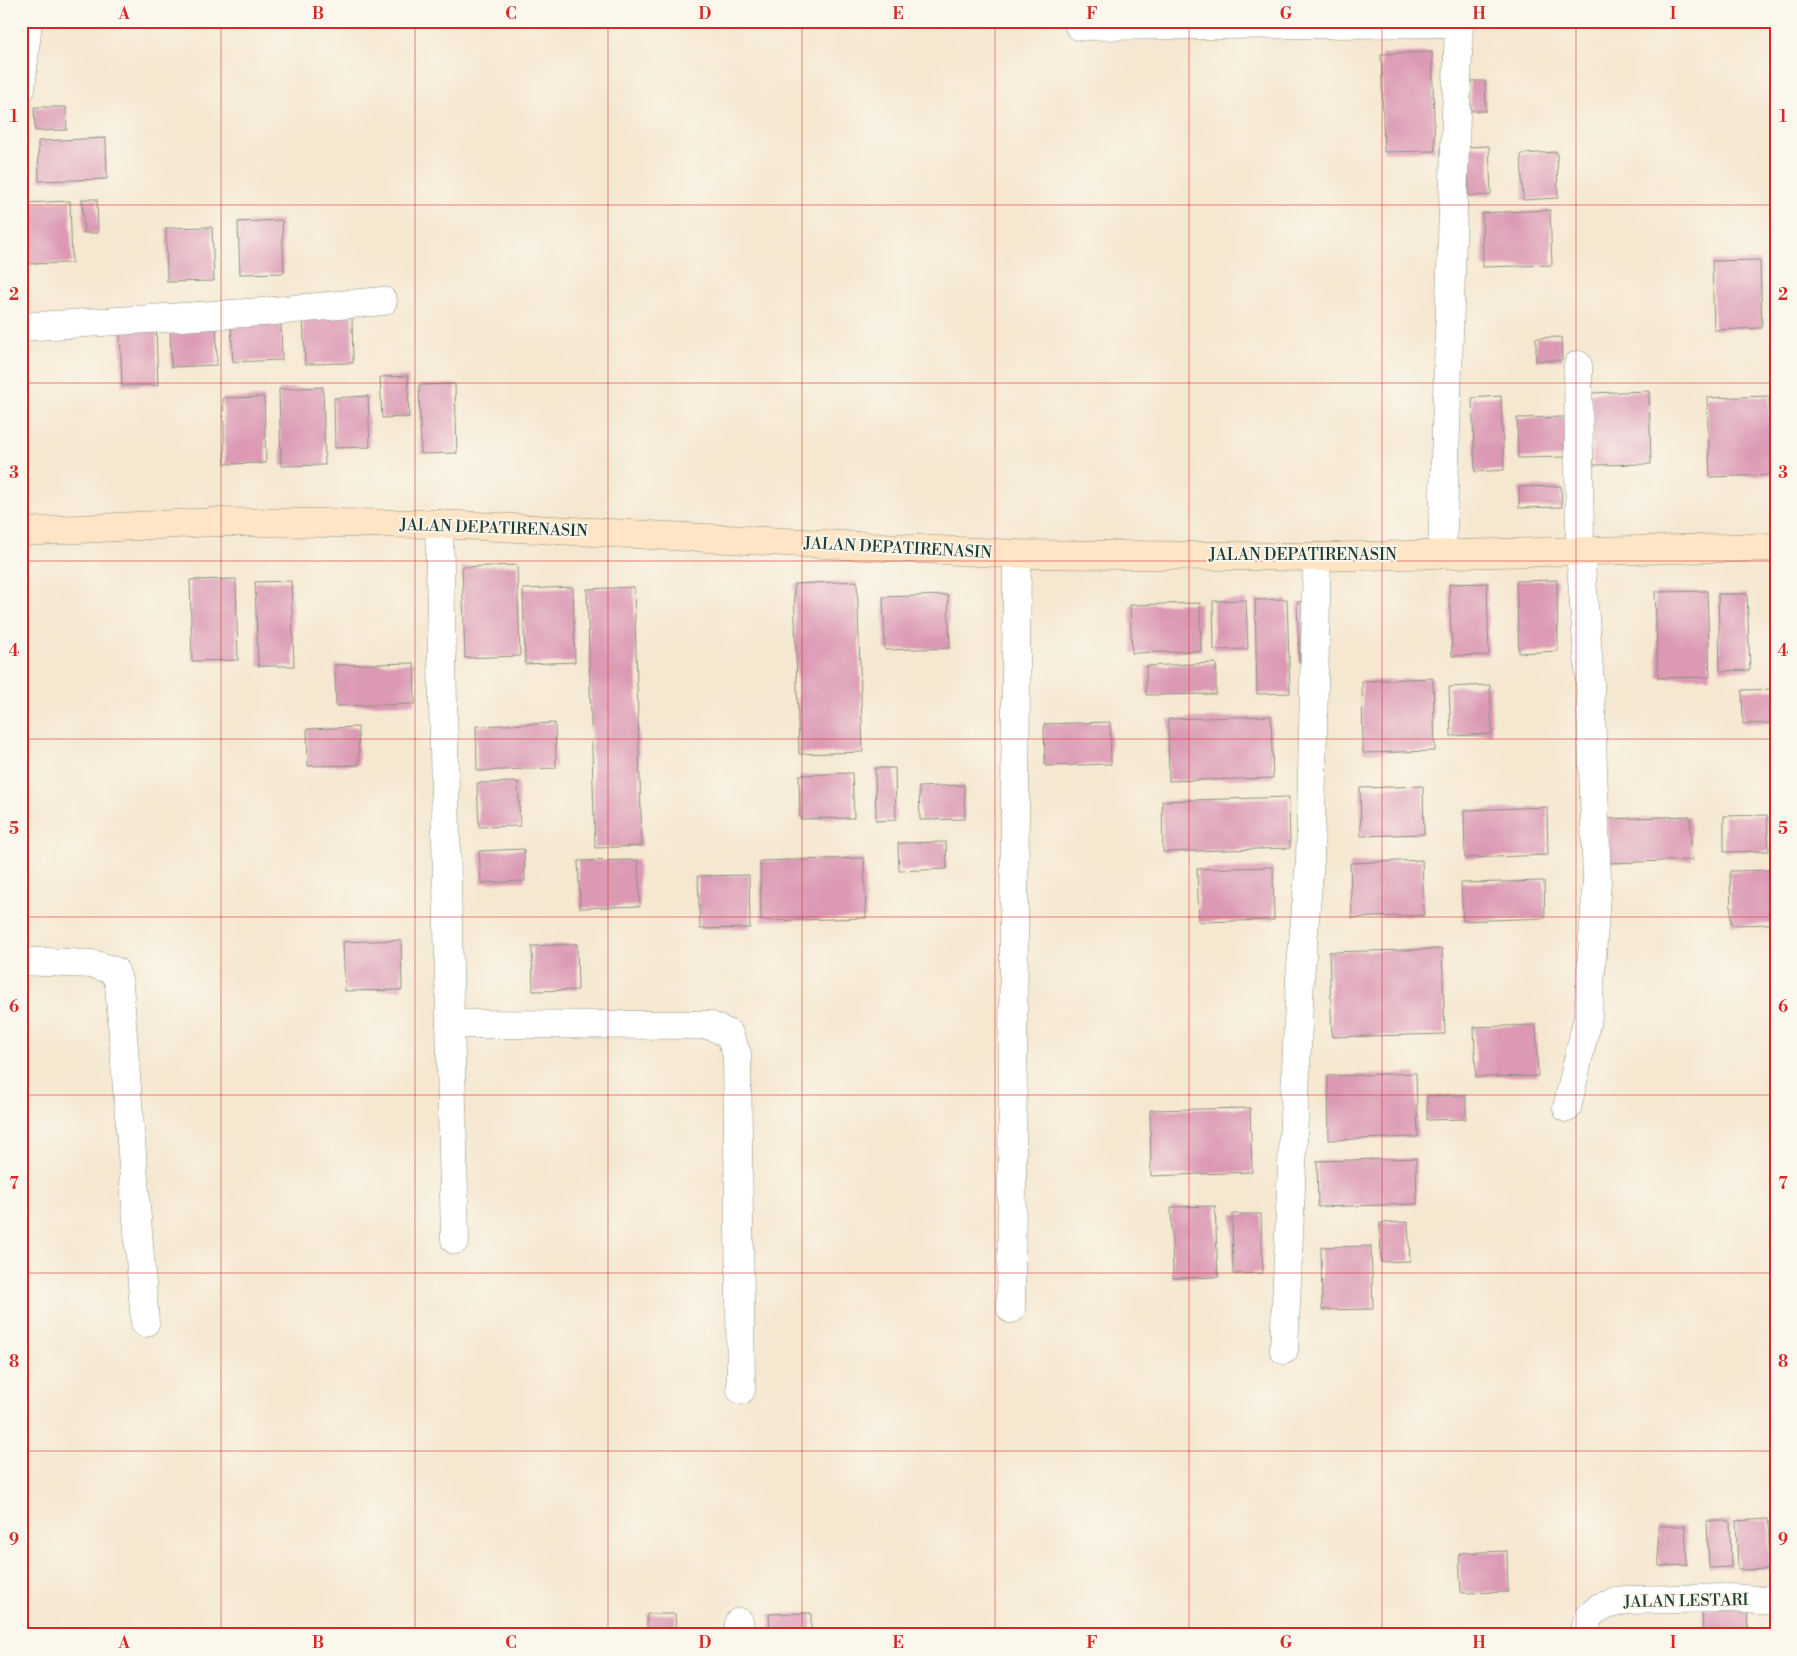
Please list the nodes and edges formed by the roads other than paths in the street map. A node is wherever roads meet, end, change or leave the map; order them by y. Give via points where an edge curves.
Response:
1 (28, 21) edge
2 (1459, 22) edge
3 (1079, 26) dead end
4 (21, 89) edge
5 (383, 301) dead end
6 (21, 327) edge
7 (1578, 365) dead end
8 (439, 524) junction
9 (21, 532) edge
10 (1776, 547) edge
11 (1580, 552) junction
12 (1017, 554) junction
13 (1442, 554) junction
14 (1317, 557) junction
15 (21, 961) edge
16 (450, 1024) junction
17 (1567, 1108) dead end
18 (455, 1240) dead end
19 (1011, 1309) dead end
20 (145, 1323) dead end
21 (1284, 1350) dead end
22 (741, 1390) dead end
23 (1776, 1601) edge
24 (1584, 1635) edge

1 - 4 street
2 - 3 street
2 - 13 street
5 - 6 street
7 - 11 street
8 - 9 street, JALAN DEPATIRENASIN via 214,522
8 - 12 street, JALAN DEPATIRENASIN
8 - 16 street
10 - 11 street, JALAN DEPATIRENASIN
11 - 13 street, JALAN DEPATIRENASIN
11 - 17 street via 1590,684 1597,880 1588,1016
12 - 14 street, JALAN DEPATIRENASIN
12 - 19 street
13 - 14 street, JALAN DEPATIRENASIN
14 - 21 street via 1310,860 1300,978
15 - 20 street via 92,964 115,971 119,984
16 - 18 street
16 - 22 street via 709,1025 729,1034 738,1054
23 - 24 street, JALAN LESTARI via 1728,1598 1625,1600 1600,1607 1588,1618

